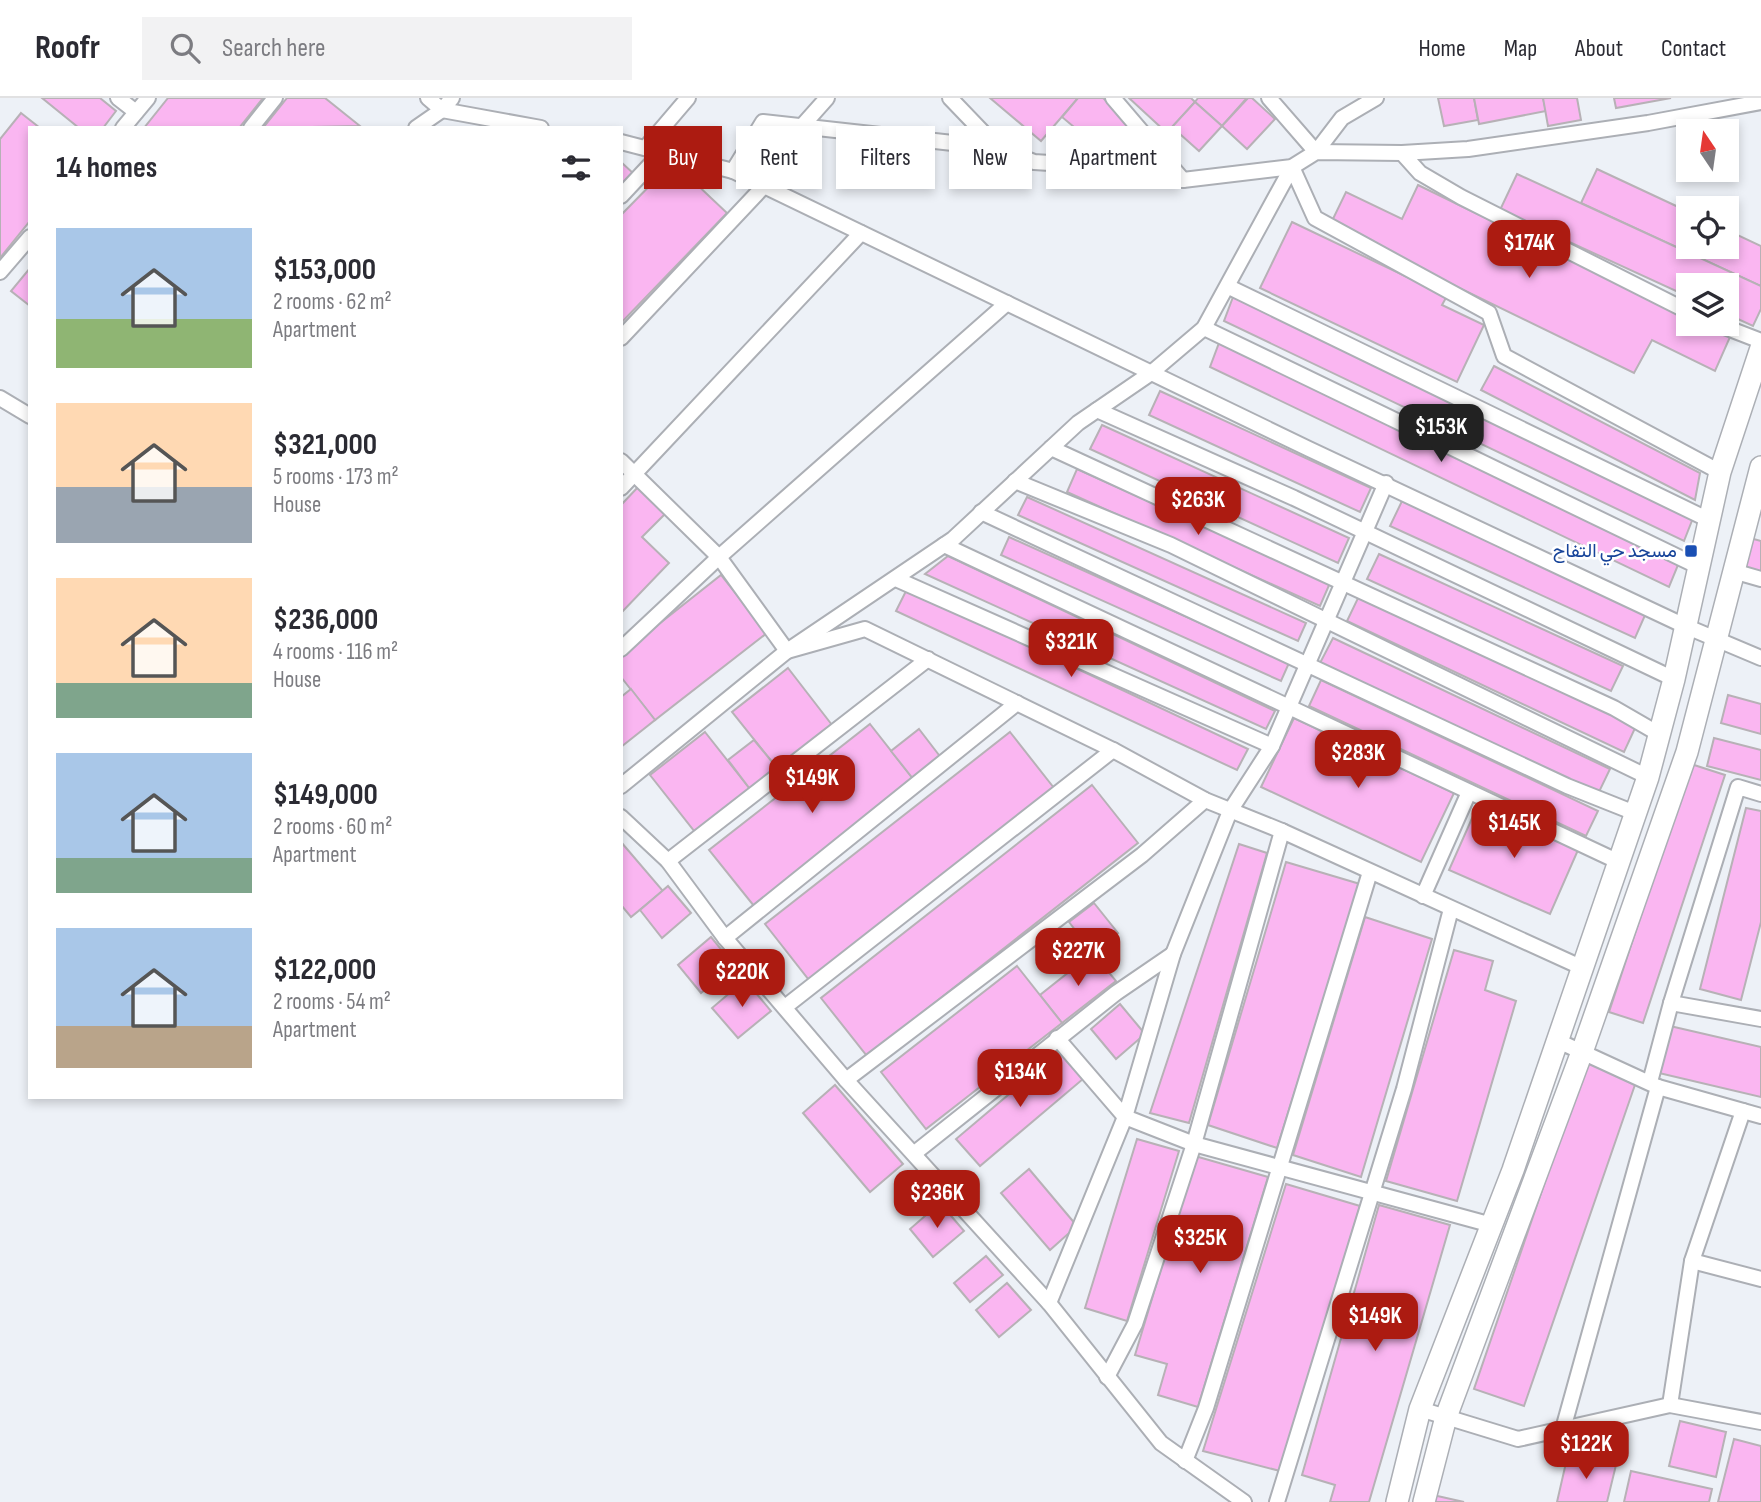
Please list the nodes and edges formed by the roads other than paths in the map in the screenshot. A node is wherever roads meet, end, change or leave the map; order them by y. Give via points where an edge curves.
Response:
1 (118, 98) edge
2 (148, 98) edge
3 (275, 98) edge
4 (428, 98) edge
5 (452, 98) edge
6 (688, 98) edge
7 (827, 98) edge
8 (950, 98) edge
9 (1113, 98) edge
10 (1269, 98) edge
11 (1376, 98) edge
12 (1761, 103) edge
13 (442, 110) junction
14 (136, 112) junction
15 (803, 125) junction
16 (125, 126) edge
17 (253, 126) edge
18 (419, 126) edge
19 (530, 126) edge
20 (664, 126) edge
21 (977, 126) edge
22 (623, 142) edge
23 (949, 142) edge
24 (644, 146) edge
25 (1316, 152) junction
26 (1402, 153) junction
27 (1032, 161) edge
28 (1292, 167) junction
29 (722, 168) edge
30 (644, 171) edge
31 (733, 171) junction
32 (736, 172) edge
33 (1183, 180) junction
34 (761, 189) edge
35 (770, 189) edge
36 (623, 194) edge
37 (861, 233) junction
38 (28, 239) edge
39 (0, 272) edge
40 (1229, 287) junction
41 (1007, 303) junction
42 (1676, 305) edge
43 (1204, 328) junction
44 (1739, 332) edge
45 (623, 336) edge
46 (1761, 341) edge
47 (1761, 348) edge
48 (1151, 373) junction
49 (0, 398) edge
50 (1097, 410) junction
51 (24, 412) edge
52 (1051, 448) junction
53 (623, 463) edge
54 (1720, 472) junction
55 (635, 473) junction
56 (1760, 473) edge
57 (1015, 481) junction
58 (1386, 483) junction
59 (623, 486) edge
60 (981, 512) junction
61 (1707, 519) junction
62 (1365, 531) junction
63 (944, 545) junction
64 (719, 557) junction
65 (1697, 566) junction
66 (1733, 571) junction
67 (896, 579) junction
68 (1761, 579) edge
69 (1343, 582) junction
70 (1326, 621) junction
71 (1685, 626) junction
72 (1716, 639) junction
73 (623, 647) edge
74 (787, 651) junction
75 (1761, 658) edge
76 (928, 659) junction
77 (1307, 665) junction
78 (1674, 679) junction
79 (1017, 703) junction
80 (1289, 706) junction
81 (1659, 734) junction
82 (1272, 746) junction
83 (1113, 750) junction
84 (1648, 777) junction
85 (623, 784) edge
86 (1469, 792) junction
87 (1761, 793) edge
88 (1205, 800) junction
89 (1230, 811) junction
90 (1635, 813) junction
91 (623, 819) edge
92 (1282, 831) junction
93 (668, 861) junction
94 (1619, 862) junction
95 (1370, 872) junction
96 (1423, 897) junction
97 (1451, 909) junction
98 (725, 938) junction
99 (1173, 954) junction
100 (1583, 968) junction
101 (1671, 1003) junction
102 (785, 1007) junction
103 (1761, 1019) edge
104 (1057, 1038) junction
105 (1558, 1041) junction
106 (1582, 1052) junction
107 (846, 1080) junction
108 (1654, 1084) junction
109 (1743, 1111) junction
110 (1761, 1116) edge
111 (1125, 1117) junction
112 (1194, 1144) junction
113 (916, 1152) junction
114 (1280, 1167) junction
115 (1373, 1193) junction
116 (1492, 1225) junction
117 (1692, 1261) junction
118 (1761, 1279) edge
119 (1049, 1303) junction
120 (1107, 1377) junction
121 (1670, 1405) junction
122 (1420, 1409) junction
123 (1446, 1417) junction
124 (1761, 1422) edge
125 (1563, 1429) junction
126 (1185, 1461) junction
127 (1244, 1502) edge
128 (1278, 1502) edge
129 (1397, 1502) edge
130 (1424, 1502) edge

1 - 14 street
2 - 14 street
3 - 17 street
4 - 13 street
5 - 13 street
6 - 20 street
7 - 15 street
8 - 21 street
9 - 33 street
10 - 25 street
11 - 25 street via 1342,118
12 - 26 street via 1533,140
13 - 18 street
13 - 19 street
14 - 16 street
15 - 23 street
15 - 31 street via 763,122
22 - 24 street
25 - 26 street
25 - 28 street
26 - 42 street via 1420,173 1461,197
27 - 33 street
28 - 33 street
28 - 40 street
28 - 54 street via 1315,218 1489,313 1504,356
29 - 31 street
30 - 36 street
31 - 32 street
34 - 45 street
35 - 37 street
37 - 41 street
37 - 55 street
38 - 39 street
40 - 43 street
40 - 61 street
41 - 48 street
41 - 64 street
43 - 48 street
43 - 65 street
44 - 46 street
47 - 54 main road
48 - 50 street
48 - 58 street
49 - 51 street
50 - 52 street
50 - 62 street
52 - 57 street
52 - 69 street
53 - 55 street
54 - 61 main road
55 - 59 street
55 - 64 street
56 - 66 main road
57 - 60 street
57 - 70 street via 1171,545
58 - 62 street
58 - 71 street
60 - 63 street
60 - 77 street
61 - 65 main road
62 - 69 street
62 - 78 street
63 - 67 street
63 - 80 street
64 - 73 street
64 - 74 street
65 - 71 main road
66 - 68 street
66 - 72 main road
67 - 74 street
67 - 82 street
69 - 70 street
69 - 81 street via 1614,708
70 - 77 street
70 - 84 street
71 - 72 street
71 - 78 main road
72 - 75 street
72 - 106 main road via 1687,752
74 - 76 street via 865,629
74 - 85 street
76 - 79 street
76 - 93 street
77 - 80 street
77 - 90 street
78 - 81 main road
79 - 83 street
79 - 98 street
80 - 82 street
80 - 86 street
81 - 84 main road
82 - 89 street
83 - 88 street
83 - 102 street
84 - 90 main road
86 - 94 street
86 - 96 street
87 - 101 street via 1738,787
88 - 89 street
88 - 107 street via 1142,855
89 - 92 street
89 - 99 street
90 - 94 main road
91 - 93 street
92 - 95 street
92 - 112 street
93 - 98 street
94 - 100 main road
95 - 96 street
95 - 114 street
96 - 97 street
97 - 100 street
97 - 115 street
98 - 102 street
99 - 104 street
99 - 111 street
100 - 105 main road
101 - 103 street
101 - 108 street
102 - 107 street
104 - 111 street
104 - 113 street
105 - 106 street
105 - 116 main road
106 - 108 street
106 - 123 main road
107 - 113 street
108 - 109 street
108 - 125 street
109 - 110 street
109 - 117 street
111 - 112 street
111 - 119 street
112 - 114 street
112 - 120 street via 1135,1324
113 - 119 street
114 - 115 street
114 - 126 street via 1206,1408
115 - 116 street
115 - 128 street
116 - 122 main road
117 - 118 street
117 - 121 street
119 - 120 street
120 - 126 street via 1161,1443
121 - 124 street
121 - 125 street
122 - 123 street
122 - 129 main road
123 - 125 street via 1518,1439
123 - 130 main road
126 - 127 street

